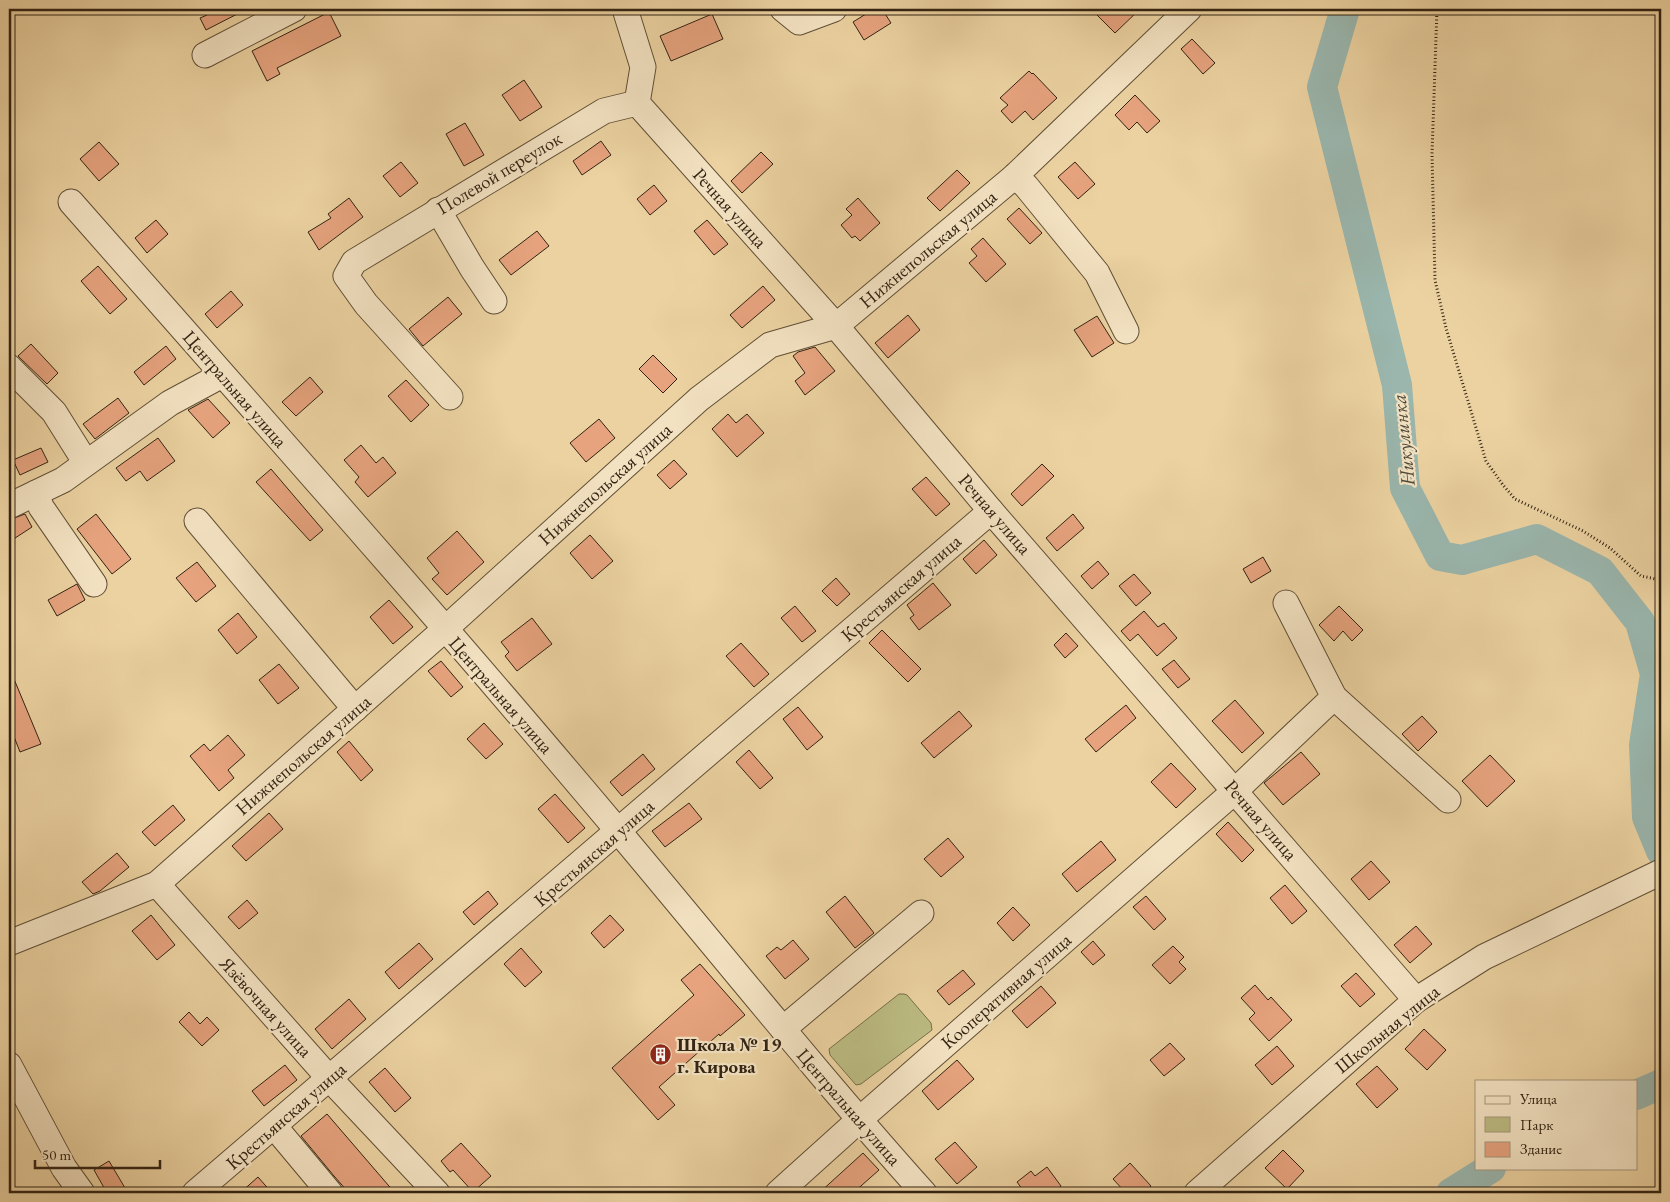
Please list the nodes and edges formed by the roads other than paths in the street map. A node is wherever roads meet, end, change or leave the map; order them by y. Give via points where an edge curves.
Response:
1 (294, 9) edge
2 (625, 9) edge
3 (783, 9) edge
4 (834, 9) edge
5 (1189, 9) edge
6 (206, 55) dead end
7 (637, 103) junction
8 (1015, 176) junction
9 (71, 202) dead end
10 (438, 210) junction
11 (494, 301) dead end
12 (836, 326) junction
13 (1126, 331) dead end
14 (9, 367) edge
15 (222, 374) junction
16 (450, 397) dead end
17 (86, 463) junction
18 (36, 493) junction
19 (9, 506) edge
20 (991, 510) junction
21 (197, 520) dead end
22 (94, 584) dead end
23 (1286, 603) dead end
24 (445, 629) junction
25 (1334, 697) junction
26 (355, 709) junction
27 (1236, 790) junction
28 (1448, 800) dead end
29 (618, 832) junction
30 (1661, 872) edge
31 (157, 884) junction
32 (921, 913) dead end
33 (9, 943) edge
34 (1416, 1000) junction
35 (783, 1029) junction
36 (9, 1065) edge
37 (329, 1078) junction
38 (859, 1120) junction
39 (274, 1126) junction
40 (82, 1193) edge
41 (195, 1193) edge
42 (330, 1193) edge
43 (437, 1193) edge
44 (778, 1193) edge
45 (924, 1193) edge
46 (1198, 1193) edge

1 - 6 street
2 - 7 street via 643,68
3 - 4 street via 799,22
5 - 8 street, Нижнепольская улица
7 - 10 street, Полевой переулок via 604,111
7 - 12 street, Речная улица
8 - 12 street, Нижнепольская улица
8 - 13 street via 1097,273
9 - 15 street, Центральная улица
10 - 11 street
10 - 16 street, Полевой переулок via 365,254 354,262 346,276 366,304
12 - 20 street, Речная улица
12 - 24 street, Нижнепольская улица via 770,346 699,399
14 - 17 street via 54,412
15 - 17 street via 170,403
15 - 24 street, Центральная улица
17 - 18 street via 63,480
18 - 19 street
18 - 22 street
20 - 27 street, Речная улица
20 - 29 street, Крестьянская улица
21 - 26 street
23 - 25 street
24 - 26 street, Нижнепольская улица
24 - 29 street, Центральная улица
25 - 27 street, Кооперативная улица
25 - 28 street
26 - 31 street, Нижнепольская улица
27 - 34 street, Речная улица
27 - 38 street, Кооперативная улица
29 - 35 street, Центральная улица
29 - 37 street, Крестьянская улица
30 - 34 street, Школьная улица via 1484,957
31 - 33 street, Нижнепольская улица
31 - 37 street, Язёвочная улица
32 - 35 street
34 - 46 street, Школьная улица
35 - 38 street, Центральная улица
36 - 40 street via 64,1168
37 - 39 street, Крестьянская улица
37 - 43 street, Язёвочная улица
38 - 44 street, Кооперативная улица
38 - 45 street, Центральная улица
39 - 41 street, Крестьянская улица
39 - 42 street

